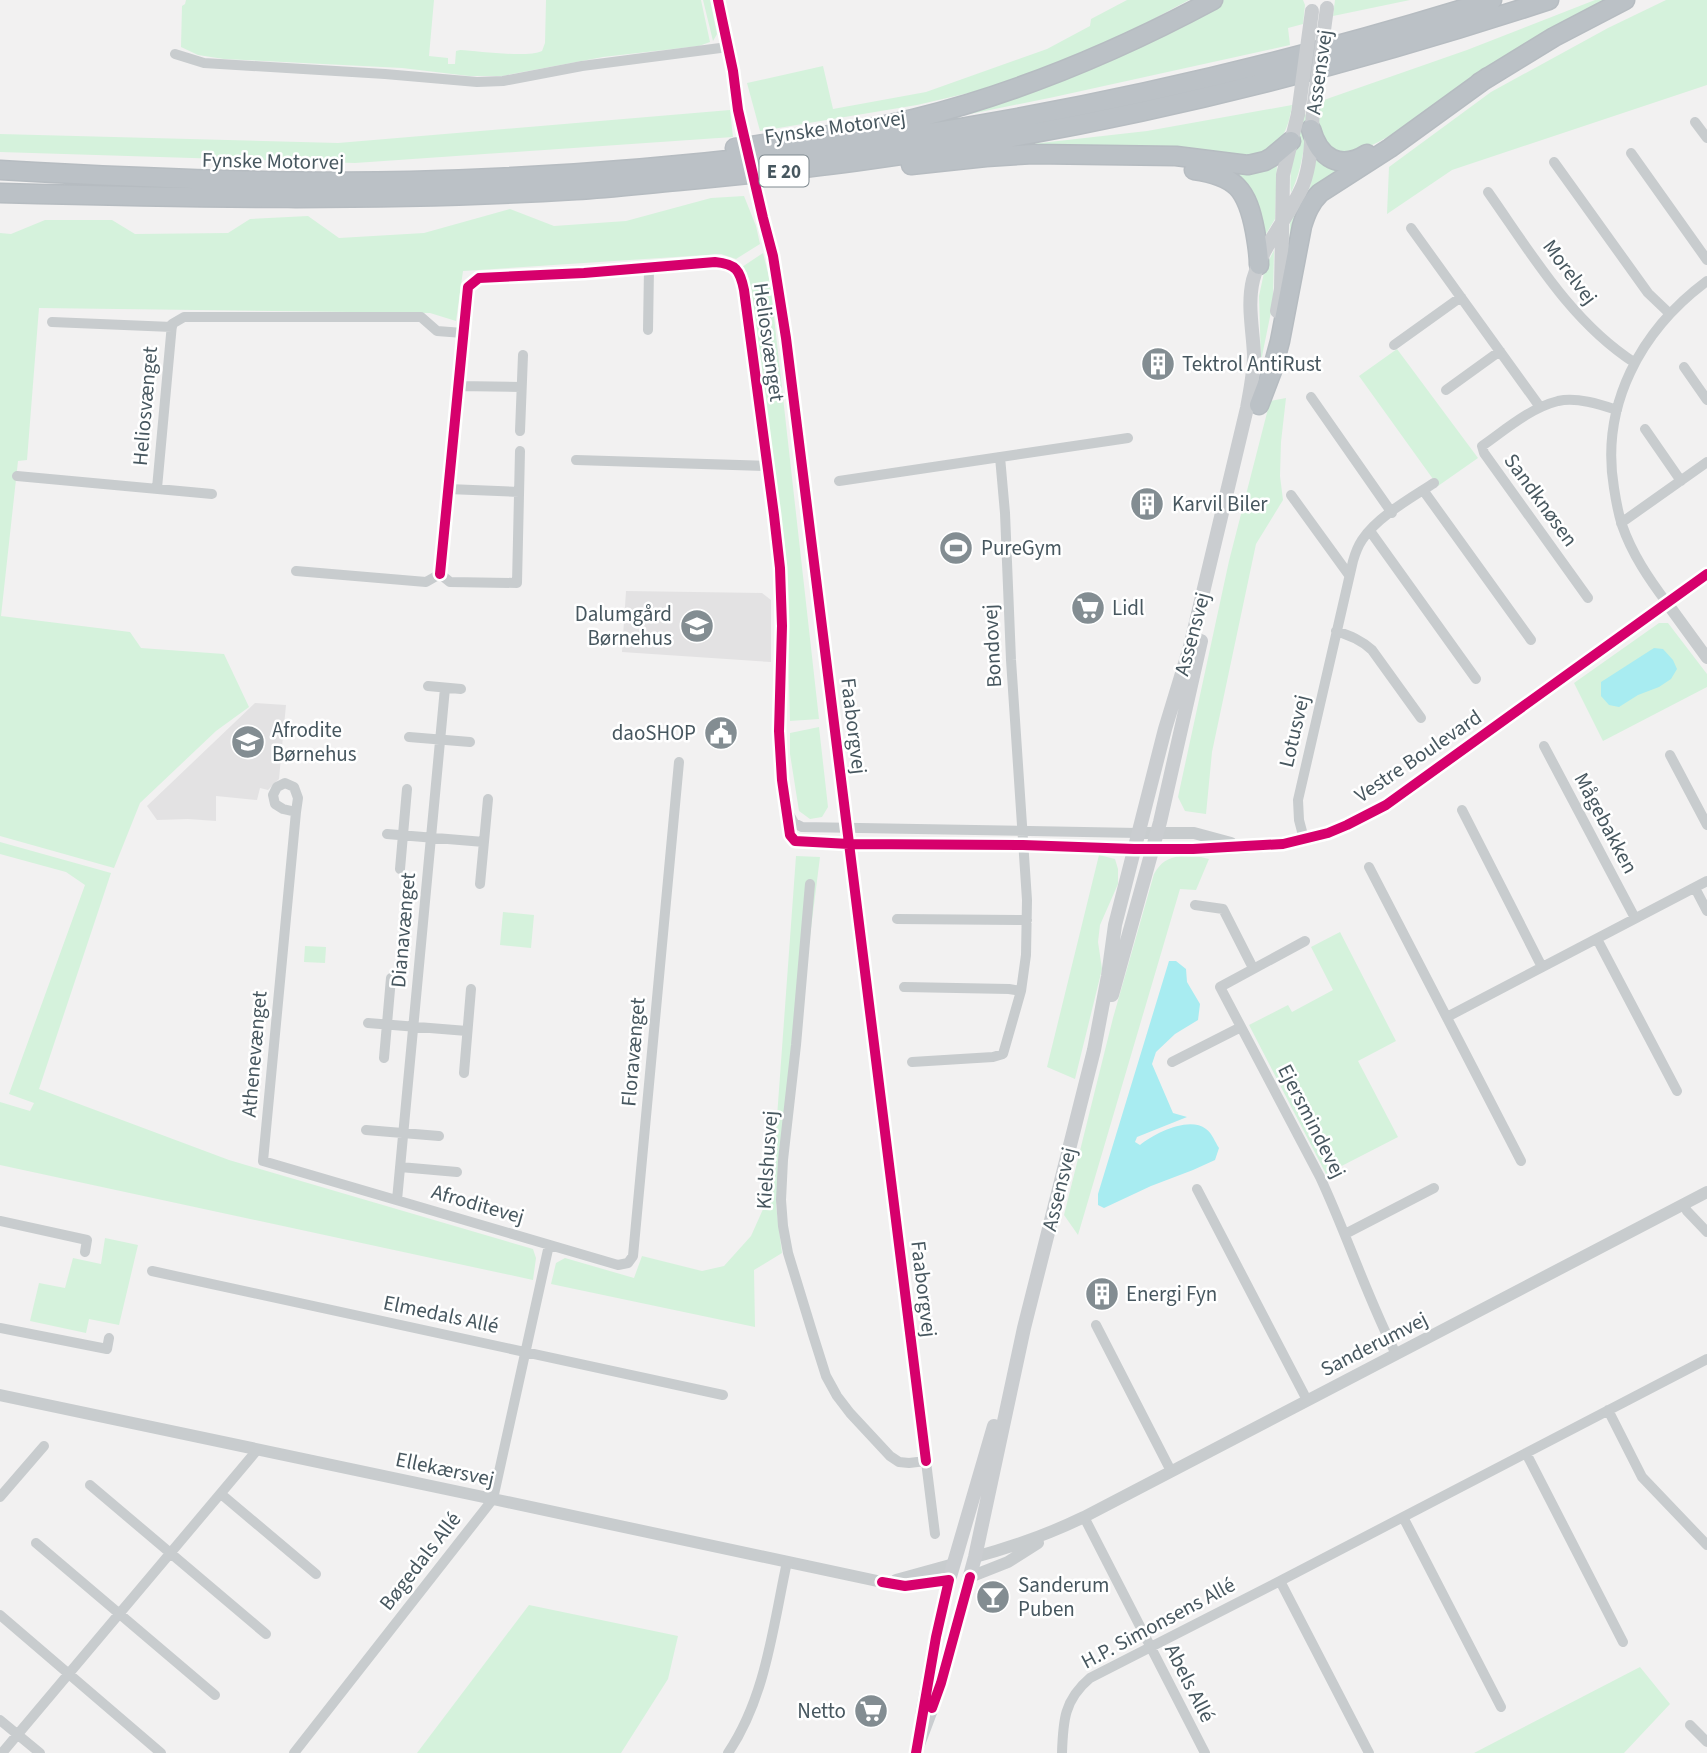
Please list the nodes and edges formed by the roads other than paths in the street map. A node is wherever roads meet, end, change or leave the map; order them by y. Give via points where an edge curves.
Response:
1 (718, 0) edge
2 (1200, 0) edge
3 (1213, 0) edge
4 (1492, 0) edge
5 (1549, 0) edge
6 (1625, 0) edge
7 (1317, 4) edge
8 (728, 47) junction
9 (1110, 50) junction
10 (175, 54) dead end
11 (1488, 77) junction
12 (1695, 122) dead end
13 (1311, 129) junction
14 (1707, 138) edge
15 (1291, 141) junction
16 (1632, 153) dead end
17 (1107, 155) junction
18 (1554, 162) dead end
19 (0, 170) edge
20 (775, 172) junction
21 (557, 174) junction
22 (1488, 192) dead end
23 (0, 193) edge
24 (1282, 221) junction
25 (1411, 228) dead end
26 (1707, 260) edge
27 (1259, 265) junction
28 (649, 268) junction
29 (1707, 281) edge
30 (1461, 297) junction
31 (1669, 313) junction
32 (52, 322) dead end
33 (172, 327) junction
34 (648, 330) dead end
35 (463, 333) junction
36 (1394, 345) dead end
37 (1500, 351) junction
38 (523, 355) dead end
39 (1635, 363) junction
40 (1684, 367) dead end
41 (457, 386) junction
42 (521, 387) junction
43 (1446, 390) dead end
44 (1311, 397) dead end
45 (1707, 400) edge
46 (1259, 405) junction
47 (1540, 407) junction
48 (1617, 410) junction
49 (1644, 429) dead end
50 (520, 431) dead end
51 (1128, 438) dead end
52 (520, 451) dead end
53 (1000, 457) junction
54 (576, 460) dead end
55 (1707, 462) edge
56 (768, 466) junction
57 (17, 476) dead end
58 (839, 481) dead end
59 (1681, 481) junction
60 (1434, 483) dead end
61 (157, 488) junction
62 (448, 489) junction
63 (1423, 490) junction
64 (519, 492) junction
65 (212, 494) dead end
66 (1292, 495) dead end
67 (1392, 513) junction
68 (1621, 523) junction
69 (1370, 531) junction
70 (296, 571) dead end
71 (440, 574) junction
72 (1707, 574) edge
73 (1349, 575) junction
74 (1588, 598) dead end
75 (1667, 603) junction
76 (1336, 631) junction
77 (1531, 640) dead end
78 (1707, 658) edge
79 (1476, 679) dead end
80 (428, 686) dead end
81 (445, 688) junction
82 (461, 689) dead end
83 (1421, 718) dead end
84 (409, 737) dead end
85 (440, 739) junction
86 (470, 742) dead end
87 (1544, 746) dead end
88 (1670, 755) dead end
89 (679, 762) dead end
90 (407, 789) dead end
91 (488, 799) dead end
92 (786, 808) junction
93 (1462, 810) dead end
94 (296, 812) dead end
95 (1707, 825) edge
96 (848, 828) junction
97 (1023, 832) junction
98 (1148, 833) junction
99 (387, 834) dead end
100 (403, 835) junction
101 (431, 838) junction
102 (1304, 839) junction
103 (484, 842) junction
104 (849, 844) junction
105 (1023, 845) junction
106 (1245, 846) junction
107 (1143, 849) junction
108 (1369, 867) dead end
109 (400, 869) dead end
110 (1707, 881) edge
111 (481, 884) dead end
112 (810, 884) dead end
113 (1695, 888) junction
114 (1195, 905) dead end
115 (1707, 911) edge
116 (1635, 918) junction
117 (897, 919) dead end
118 (1027, 920) junction
119 (1597, 939) junction
120 (1305, 941) dead end
121 (1542, 967) junction
122 (1253, 968) junction
123 (391, 978) dead end
124 (904, 987) dead end
125 (471, 989) dead end
126 (1021, 991) junction
127 (1447, 1017) junction
128 (368, 1023) dead end
129 (387, 1024) junction
130 (414, 1027) junction
131 (1241, 1027) junction
132 (467, 1031) junction
133 (1094, 1050) junction
134 (384, 1058) dead end
135 (912, 1062) dead end
136 (1172, 1062) dead end
137 (464, 1073) dead end
138 (1676, 1091) dead end
139 (366, 1130) dead end
140 (404, 1133) junction
141 (439, 1136) dead end
142 (1521, 1161) dead end
143 (400, 1167) junction
144 (457, 1172) dead end
145 (1434, 1188) dead end
146 (1197, 1189) dead end
147 (1707, 1192) edge
148 (397, 1200) junction
149 (1684, 1205) junction
150 (0, 1221) edge
151 (1707, 1232) edge
152 (1345, 1234) junction
153 (549, 1245) junction
154 (85, 1252) dead end
155 (152, 1271) dead end
156 (1097, 1325) dead end
157 (0, 1328) edge
158 (1024, 1328) junction
159 (109, 1338) dead end
160 (524, 1352) junction
161 (1395, 1354) junction
162 (1707, 1359) edge
163 (0, 1395) edge
164 (723, 1395) dead end
165 (1307, 1400) junction
166 (1608, 1410) junction
167 (44, 1446) dead end
168 (258, 1449) junction
169 (1526, 1453) junction
170 (926, 1461) junction
171 (1171, 1471) junction
172 (90, 1485) dead end
173 (221, 1494) junction
174 (0, 1497) edge
175 (493, 1499) junction
176 (1084, 1517) junction
177 (1403, 1517) junction
178 (1059, 1529) junction
179 (936, 1534) dead end
180 (36, 1543) dead end
181 (1707, 1545) edge
182 (170, 1553) junction
183 (975, 1557) junction
184 (787, 1562) junction
185 (954, 1564) junction
186 (316, 1574) dead end
187 (970, 1577) junction
188 (949, 1580) junction
189 (1280, 1581) junction
190 (882, 1582) junction
191 (119, 1614) junction
192 (0, 1615) edge
193 (265, 1634) dead end
194 (1623, 1642) dead end
195 (1150, 1647) junction
196 (69, 1674) junction
197 (215, 1695) dead end
198 (1501, 1707) dead end
199 (0, 1720) edge
200 (1690, 1725) dead end
201 (18, 1734) junction
202 (1707, 1742) edge
203 (916, 1750) edge
204 (2, 1753) edge
205 (40, 1753) edge
206 (160, 1753) edge
207 (294, 1753) edge
208 (728, 1753) edge
209 (1062, 1753) edge
210 (1205, 1753) edge
211 (1369, 1753) edge

1 - 8 street, Faaborgvej
2 - 9 highway
3 - 9 highway
4 - 21 highway, Fynske Motorvej / E 20 via 1300,56 1048,113 786,154
5 - 20 highway, Fynske Motorvej / E 20 via 1340,63 1148,110 960,146
6 - 11 highway
7 - 13 main road, Assensvej, bridge
7 - 15 main road, Assensvej, bridge
8 - 10 street via 477,82 204,63
8 - 96 street, Faaborgvej, bridge via 786,338
9 - 21 highway via 985,99 912,119
11 - 13 highway via 1352,162 1328,157
11 - 46 highway via 1326,189 1308,207 1272,371
12 - 14 street
13 - 24 main road, Assensvej via 1307,174
15 - 17 highway via 1265,161 1248,165 1176,156
15 - 24 main road, Assensvej via 1283,175
16 - 26 street
17 - 20 highway via 1033,154 851,172
17 - 27 highway via 1212,172 1230,180 1249,206
18 - 31 street via 1648,293
19 - 21 highway, Fynske Motorvej / E 20 via 272,182
20 - 23 highway, Fynske Motorvej / E 20 via 472,195 261,198
22 - 39 street, Morelvej via 1568,304 1590,329
24 - 27 main road, Assensvej
24 - 46 main road, Assensvej via 1281,289
25 - 30 street
27 - 98 main road, Assensvej via 1251,299 1252,381 1190,648 1165,729
28 - 34 street
28 - 35 street, Heliosvænget via 479,278 468,287
28 - 56 street, Heliosvænget via 715,262 733,266 738,272
29 - 31 street
30 - 36 street
30 - 37 street
31 - 39 street
32 - 33 street, Heliosvænget
33 - 35 street, Heliosvænget via 184,317 421,317 437,331
33 - 61 street, Heliosvænget
35 - 41 street, Heliosvænget
37 - 43 street
37 - 47 street
38 - 42 street
39 - 48 street
40 - 45 street
41 - 42 street
41 - 62 street, Heliosvænget
42 - 50 street
44 - 67 street
46 - 98 main road, Assensvej
47 - 48 street, Sandknøsen via 1559,400
47 - 74 street, Sandknøsen via 1482,446
48 - 68 street via 1611,466
49 - 59 street
51 - 53 street
52 - 64 street
53 - 58 street
53 - 97 street, Bondovej
54 - 56 street
55 - 59 street
56 - 92 street, Heliosvænget via 782,604 779,731
57 - 61 street, Heliosvænget
59 - 68 street
60 - 63 street, Lotusvej
61 - 65 street, Heliosvænget
62 - 64 street
62 - 71 street, Heliosvænget
63 - 67 street, Lotusvej
63 - 77 street
64 - 71 street via 517,583 450,582
66 - 73 street
67 - 69 street, Lotusvej
68 - 75 street
69 - 73 street, Lotusvej via 1361,541
69 - 79 street
70 - 71 street via 426,582
72 - 75 street, Vestre Boulevard
73 - 76 street, Lotusvej
75 - 78 street
75 - 102 street, Vestre Boulevard via 1386,805 1328,833
76 - 83 street via 1372,650
76 - 102 street, Lotusvej via 1298,800
80 - 81 street
81 - 82 street
81 - 85 street, Dianavænget
84 - 85 street
85 - 86 street
85 - 101 street, Dianavænget
87 - 116 street, Mågebakken
88 - 95 street
89 - 153 street, Floravænget via 633,1255 628,1263 618,1265
90 - 100 street, Dianavænget
91 - 103 street
92 - 96 street via 794,823 802,827
92 - 104 street, Heliosvænget via 795,841
93 - 121 street
94 - 148 street, Athenevænget via 263,1161
96 - 97 street, Vestre Boulevard
96 - 104 street, Faaborgvej
97 - 98 street, Vestre Boulevard
97 - 105 street
98 - 106 street, Vestre Boulevard via 1194,834
98 - 107 main road
99 - 100 street
100 - 101 street
100 - 109 street, Dianavænget
101 - 103 street
101 - 130 street, Dianavænget
102 - 106 street, Vestre Boulevard
103 - 111 street
104 - 105 street, Vestre Boulevard
104 - 170 street, Faaborgvej
105 - 107 street, Vestre Boulevard
105 - 118 street
106 - 107 street, Vestre Boulevard
107 - 133 main road, Assensvej via 1118,979
107 - 133 main road, Assensvej via 1115,925
108 - 127 street
110 - 113 street
112 - 170 street, Kielshusvej via 783,1160 781,1200 788,1253 836,1396 890,1456 899,1462
113 - 115 street
113 - 116 street
114 - 122 street via 1223,909
116 - 119 street
117 - 118 street
118 - 126 street
119 - 121 street
119 - 138 street
120 - 122 street, Ejersmindevej
121 - 127 street
122 - 131 street, Ejersmindevej via 1220,987
123 - 129 street, Dianavænget
124 - 126 street
125 - 132 street
126 - 135 street via 1003,1054
127 - 142 street
128 - 129 street
129 - 130 street
129 - 134 street, Dianavænget
130 - 132 street
130 - 140 street, Dianavænget
131 - 136 street
131 - 152 street, Ejersmindevej
132 - 137 street
133 - 158 main road, Assensvej
139 - 140 street
140 - 141 street
140 - 143 street, Dianavænget
143 - 144 street
143 - 148 street, Dianavænget
145 - 152 street
146 - 165 street
147 - 149 street, Sanderumvej
148 - 153 street, Afroditevej
149 - 151 street
149 - 161 street, Sanderumvej
150 - 154 street via 87,1240
152 - 161 street, Ejersmindevej
153 - 160 street, Bøgedals Allé
155 - 160 street, Elmedals Allé
156 - 171 street
157 - 159 street via 107,1349
158 - 183 main road, Assensvej
158 - 185 main road, Assensvej
160 - 164 street, Elmedals Allé
160 - 175 street, Bøgedals Allé
161 - 165 street, Sanderumvej
162 - 166 street, H.P. Simonsens Allé
163 - 168 street, Ellekærsvej
165 - 171 street, Sanderumvej
166 - 169 street, H.P. Simonsens Allé
166 - 181 street via 1642,1477
167 - 174 street
168 - 173 street
168 - 175 street, Ellekærsvej
169 - 177 street, H.P. Simonsens Allé
169 - 194 street
170 - 179 street, Faaborgvej
171 - 176 street, Sanderumvej
172 - 182 street
173 - 182 street
173 - 186 street
175 - 184 street, Ellekærsvej
175 - 207 street, Bøgedals Allé
176 - 178 street, Sanderumvej
176 - 195 street, Abels Allé
177 - 189 street, H.P. Simonsens Allé
177 - 198 street
178 - 183 street, Sanderumvej
178 - 187 street, Sanderumvej via 1007,1562
180 - 191 street
182 - 191 street
182 - 193 street
183 - 185 main road
183 - 187 main road, Assensvej
184 - 190 street, Ellekærsvej
184 - 208 street via 761,1681 752,1710
185 - 188 main road, Assensvej
185 - 190 street, Ellekærsvej
187 - 188 main road
187 - 203 main road via 941,1683
188 - 190 street, Ellekærsvej via 905,1586
188 - 203 main road
189 - 195 street, H.P. Simonsens Allé
189 - 211 street
191 - 196 street
191 - 197 street
192 - 196 street
195 - 209 street, H.P. Simonsens Allé via 1100,1672 1073,1695 1064,1717
195 - 210 street, Abels Allé
196 - 201 street
196 - 206 street
199 - 201 street
200 - 202 street
201 - 204 street
201 - 205 street

